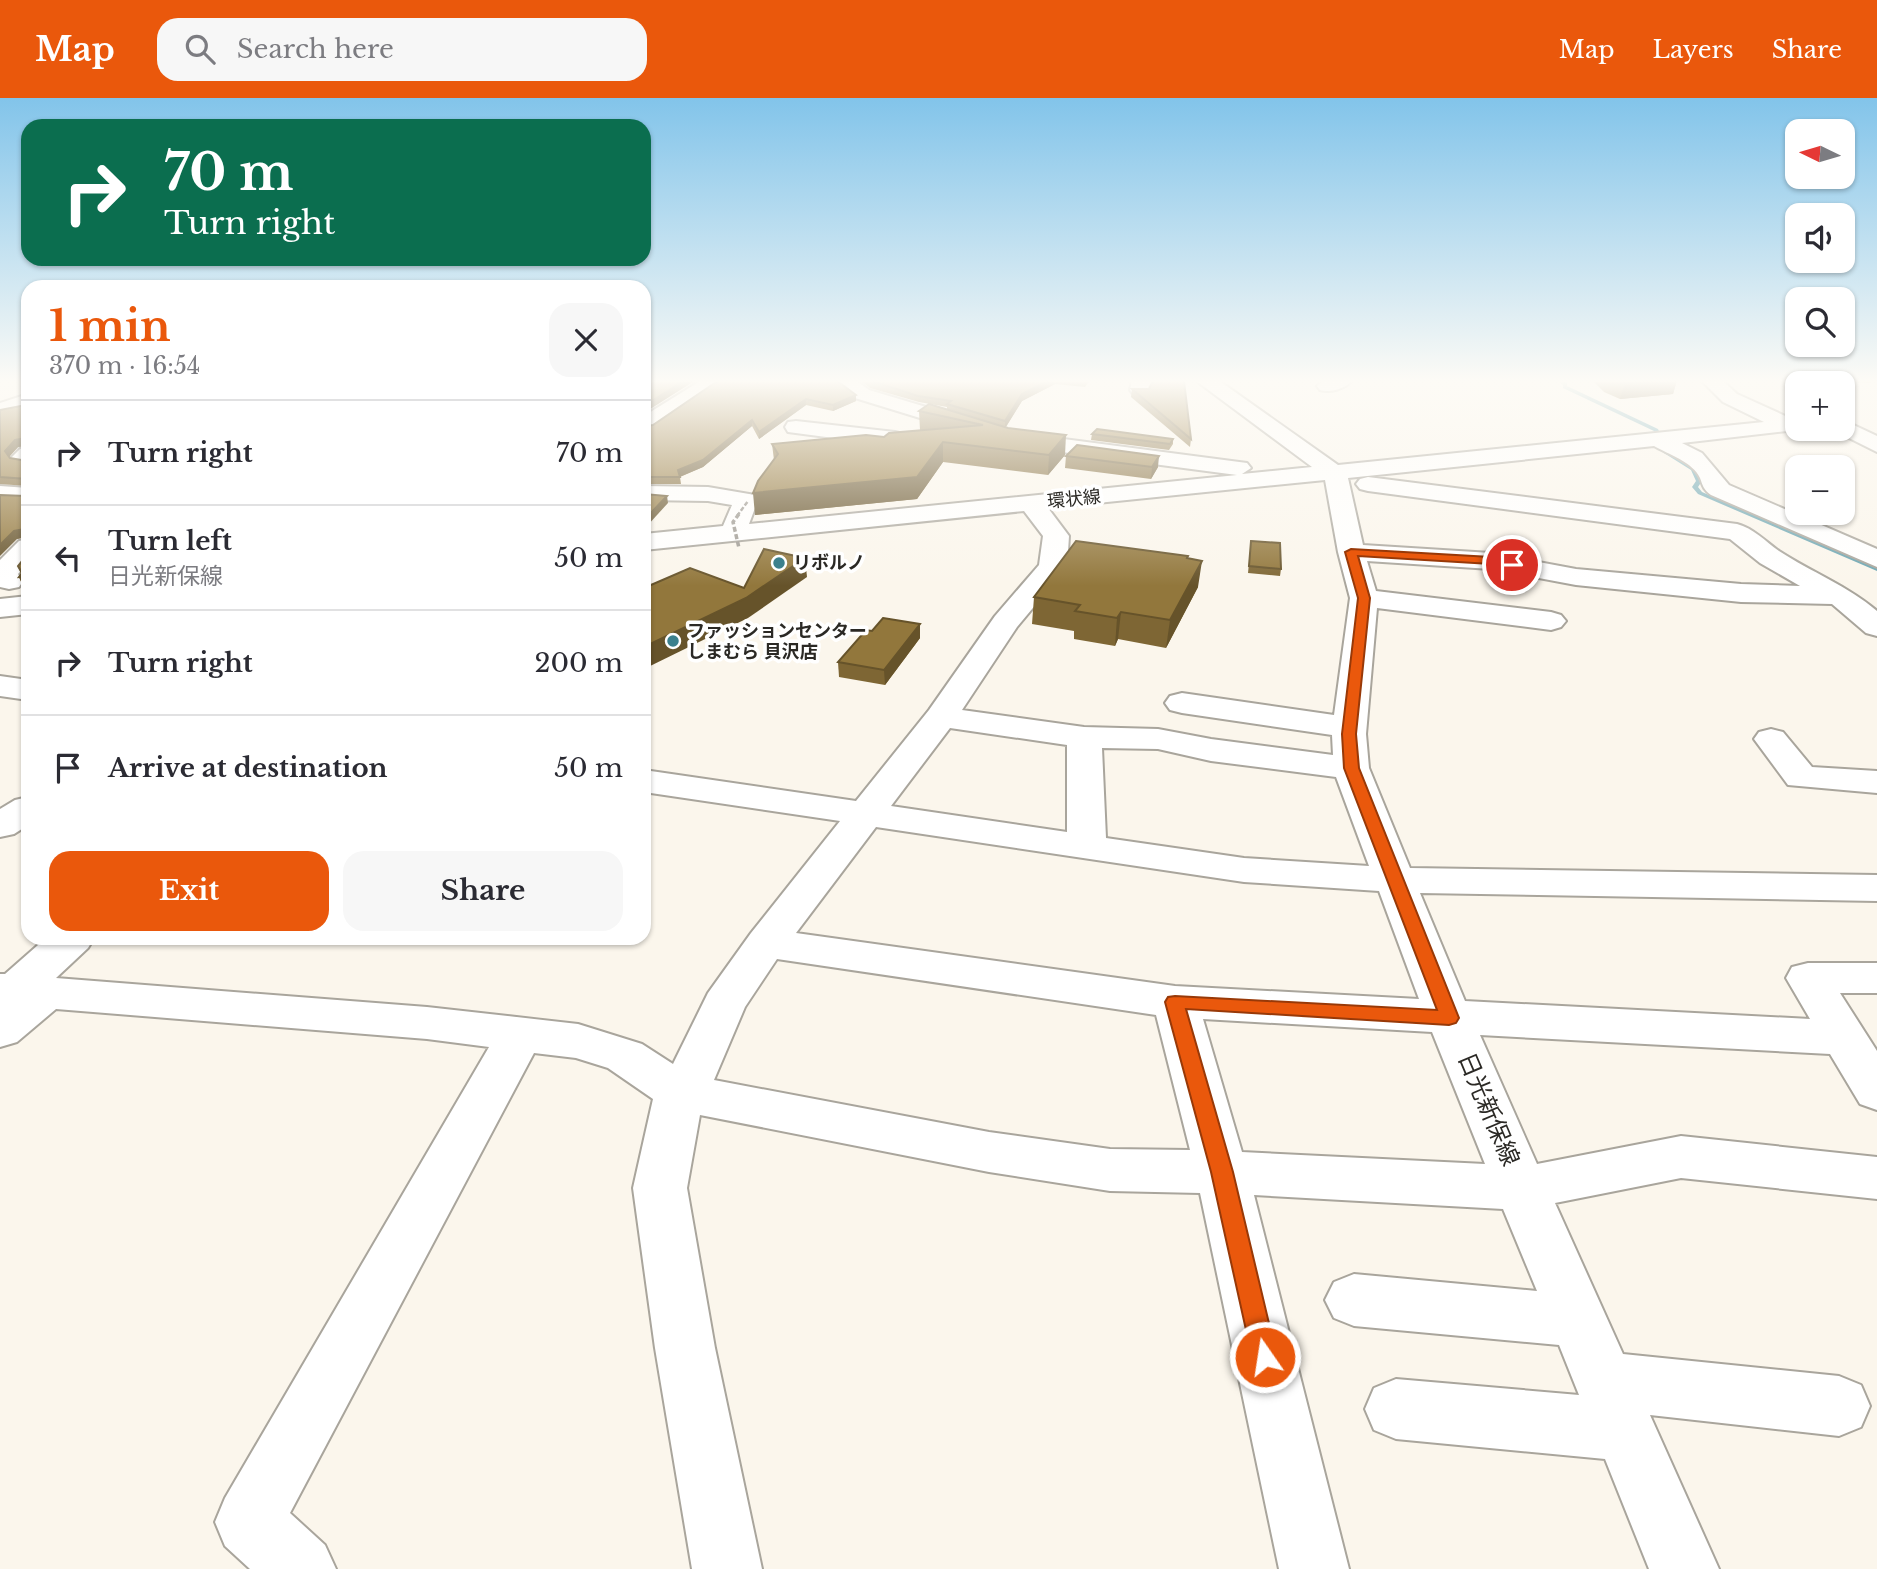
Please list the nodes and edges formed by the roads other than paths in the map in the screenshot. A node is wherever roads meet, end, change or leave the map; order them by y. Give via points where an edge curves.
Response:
1 (1088, 448) edge
2 (1093, 449) edge
3 (1292, 449) edge
4 (1584, 449) edge
5 (1675, 449) edge
6 (1329, 478) junction
7 (0, 493) edge
8 (651, 493) edge
9 (21, 494) edge
10 (1040, 502) junction
11 (736, 540) junction
12 (651, 542) edge
13 (1351, 552) junction
14 (21, 554) edge
15 (1877, 559) edge
16 (7, 586) edge
17 (1837, 596) junction
18 (1364, 598) junction
19 (21, 599) edge
20 (1551, 621) dead end
21 (1877, 627) edge
22 (0, 686) edge
23 (21, 689) edge
24 (1182, 703) dead end
25 (941, 717) junction
26 (1084, 737) junction
27 (1771, 739) dead end
28 (1351, 748) junction
29 (651, 782) edge
30 (1877, 782) edge
31 (21, 812) edge
32 (863, 814) junction
33 (0, 826) edge
34 (1087, 848) junction
35 (1397, 880) junction
36 (1877, 888) edge
37 (766, 943) junction
38 (67, 945) edge
39 (1877, 978) edge
40 (15, 1001) edge
41 (1175, 1002) junction
42 (1449, 1018) junction
43 (520, 1035) junction
44 (1842, 1038) junction
45 (1877, 1091) edge
46 (679, 1092) junction
47 (1222, 1172) junction
48 (1877, 1178) edge
49 (1523, 1188) junction
50 (1354, 1300) dead end
51 (1579, 1321) junction
52 (1615, 1405) junction
53 (1839, 1406) dead end
54 (1396, 1409) dead end
55 (302, 1569) edge
56 (727, 1569) edge
57 (1314, 1569) edge
58 (1684, 1569) edge

1 - 10 street
2 - 6 street
3 - 6 street
4 - 6 street, 環状線
5 - 15 street via 1693,458 1720,490
6 - 10 street, 環状線
6 - 13 street, 日光新保線
6 - 17 street via 1737,532
7 - 9 street
8 - 11 street via 746,500
10 - 11 street, 環状線
10 - 25 street via 1056,536 1053,567 1005,622
11 - 12 street, 環状線
13 - 17 street via 1491,561 1585,578 1741,593
13 - 18 street, 日光新保線
14 - 16 street via 2,574
16 - 19 street
17 - 21 street
18 - 20 street
18 - 28 street, 日光新保線
22 - 23 street
24 - 28 street
25 - 26 street
25 - 32 street
26 - 28 street via 1158,739 1211,750
26 - 34 street
27 - 30 street via 1801,777
28 - 35 street, 日光新保線
29 - 32 street
31 - 33 street
32 - 34 street
32 - 37 street
34 - 35 street via 1244,870
35 - 36 street
35 - 42 street, 日光新保線
37 - 41 street
37 - 46 street via 724,1004 692,1076
38 - 40 street
39 - 44 street via 1808,978
40 - 43 street via 413,1022
41 - 42 street
41 - 47 street
42 - 44 street
42 - 49 street, 日光新保線
43 - 46 street via 578,1041 625,1056
43 - 55 street via 249,1522
44 - 45 street
46 - 47 street via 976,1150 1110,1170
46 - 56 street via 660,1188
47 - 49 street
47 - 57 street
48 - 49 street via 1682,1157
49 - 51 street, 日光新保線
50 - 51 street
51 - 52 street, 日光新保線
52 - 53 street
52 - 54 street
52 - 58 street, 日光新保線

